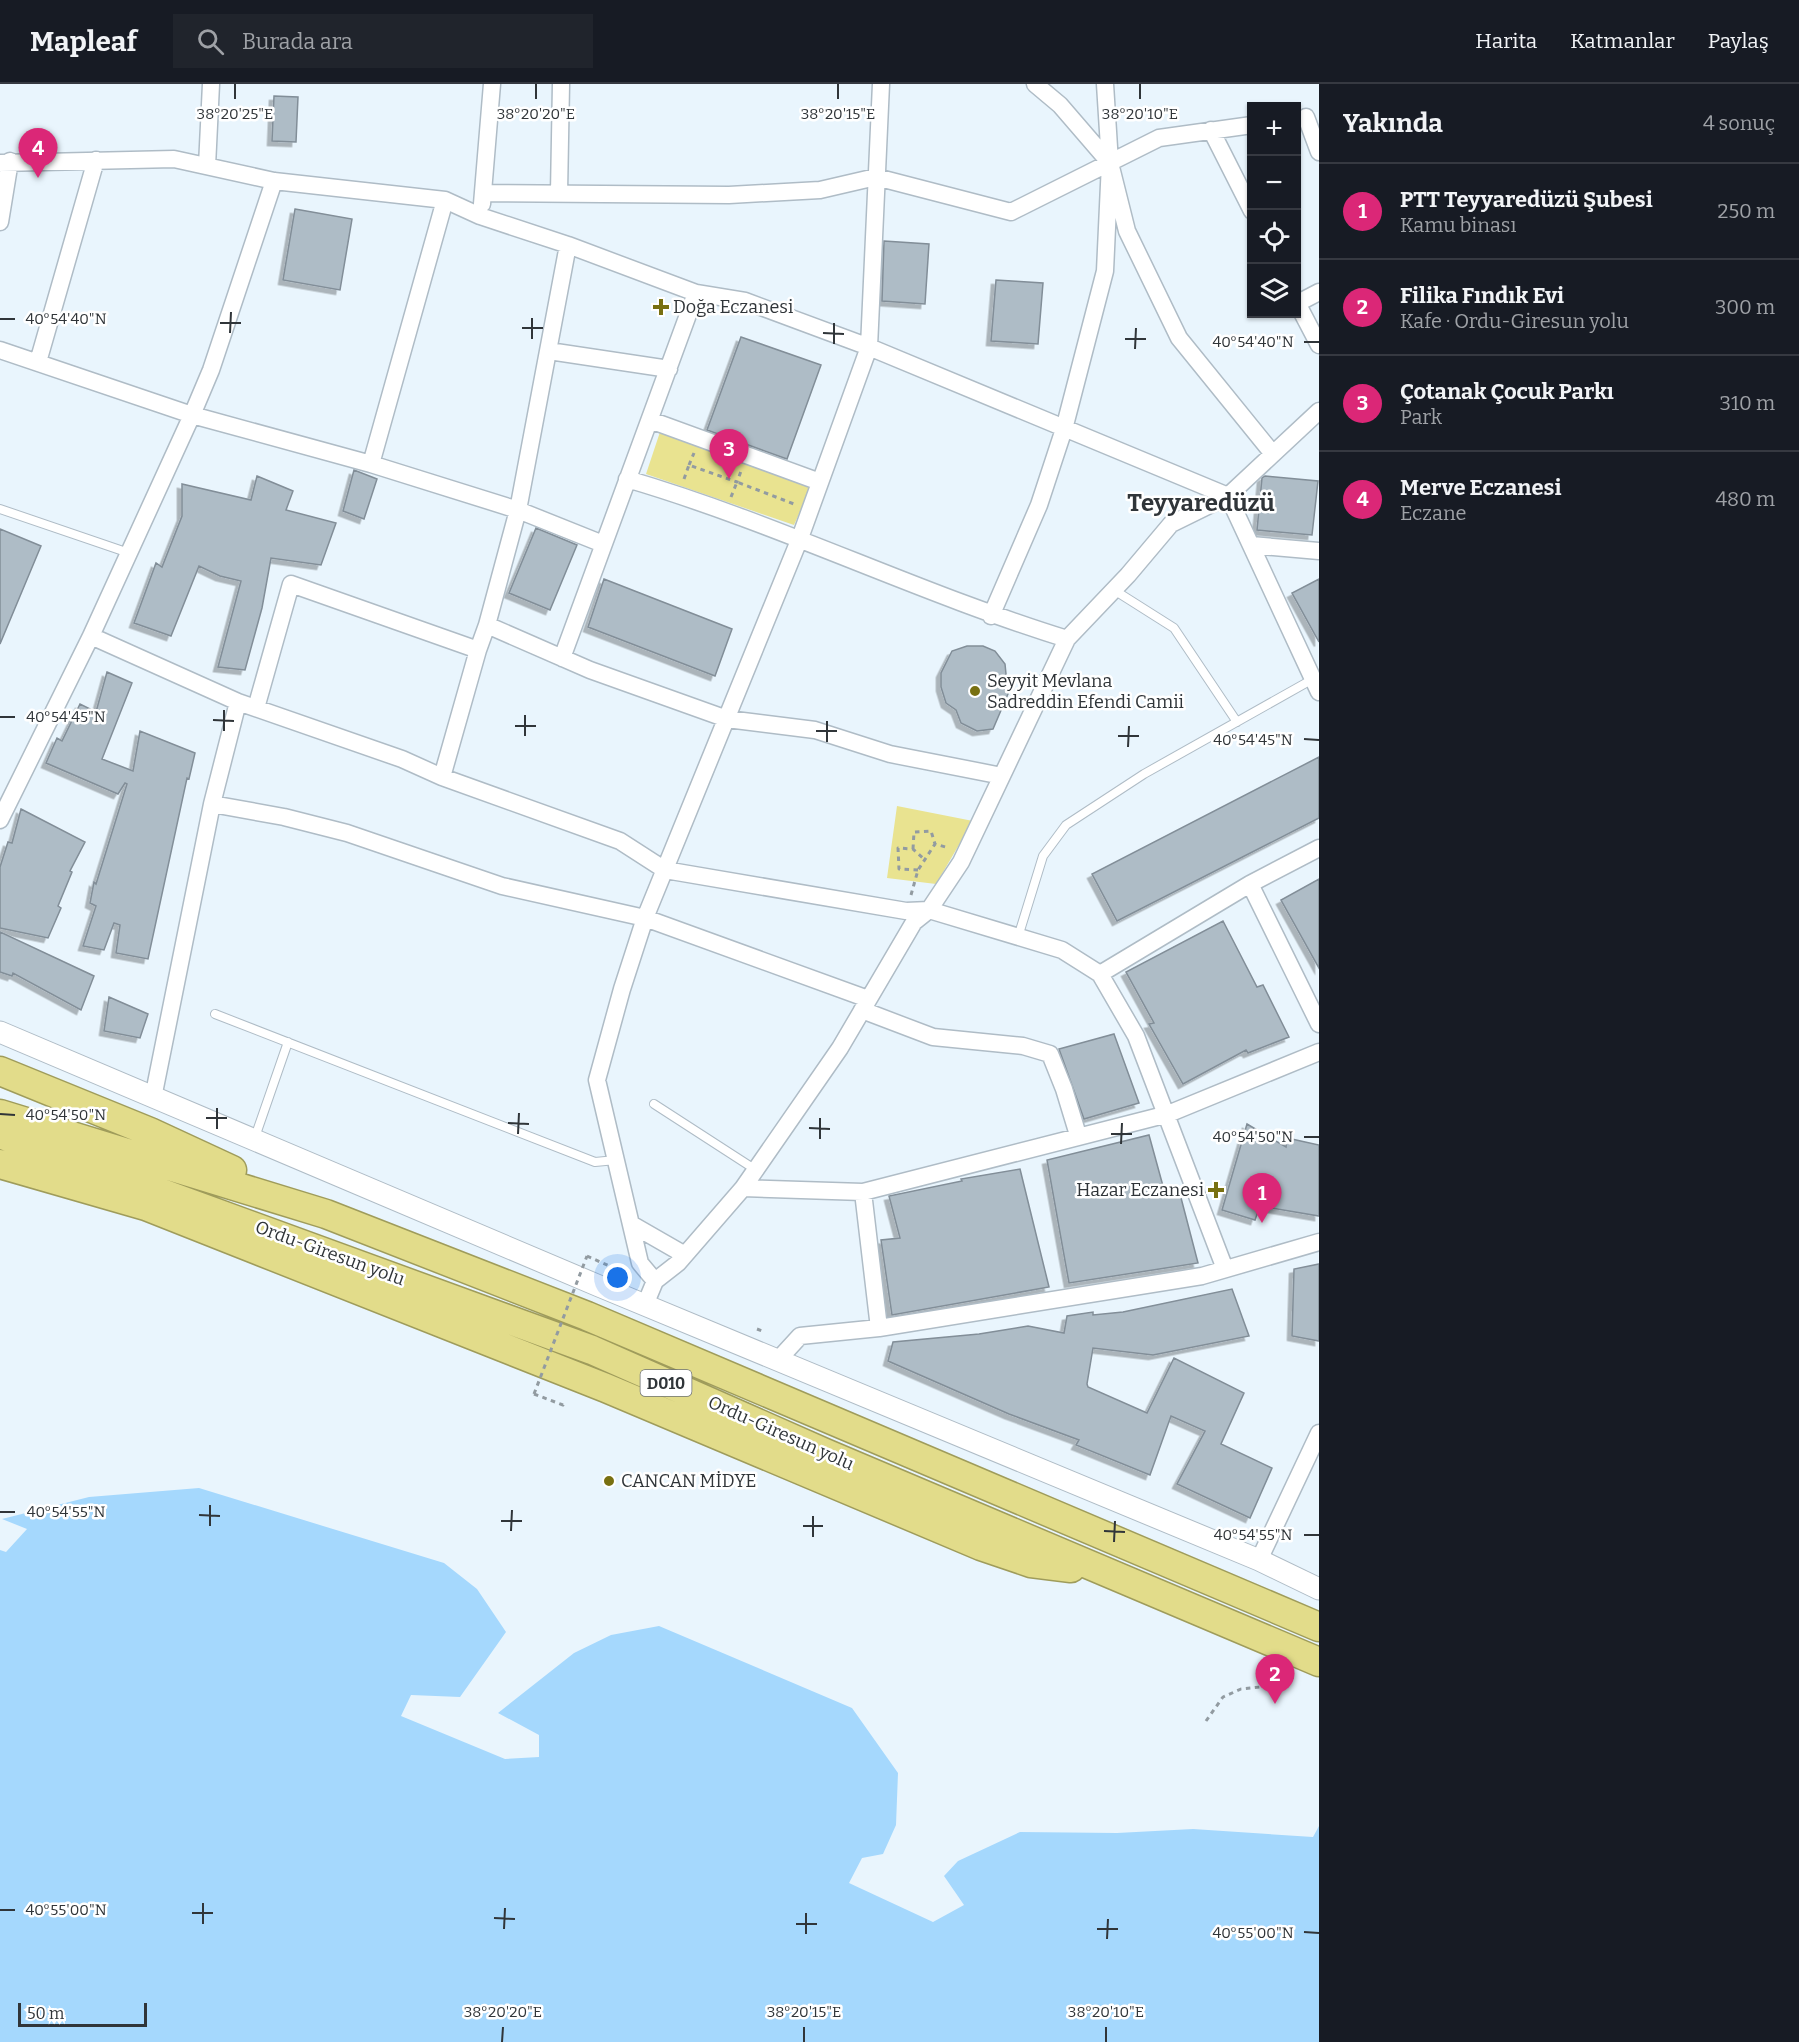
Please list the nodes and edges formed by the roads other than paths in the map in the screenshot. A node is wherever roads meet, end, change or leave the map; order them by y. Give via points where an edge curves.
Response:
1 (211, 84) edge
2 (492, 84) edge
3 (561, 84) edge
4 (881, 84) edge
5 (1035, 84) edge
6 (1105, 84) edge
7 (1307, 117) edge
8 (1247, 126) edge
9 (1211, 130) junction
10 (1319, 152) edge
11 (96, 160) junction
12 (5, 162) edge
13 (1110, 163) junction
14 (207, 166) junction
15 (876, 177) junction
16 (274, 181) junction
17 (483, 193) junction
18 (559, 193) junction
19 (445, 200) junction
20 (1251, 210) edge
21 (480, 216) junction
22 (0, 222) edge
23 (568, 246) junction
24 (1319, 292) edge
25 (696, 293) junction
26 (1301, 300) edge
27 (1301, 310) edge
28 (1319, 345) edge
29 (868, 348) junction
30 (0, 350) edge
31 (549, 351) junction
32 (38, 363) junction
33 (669, 369) junction
34 (192, 415) junction
35 (1316, 417) edge
36 (650, 420) junction
37 (1064, 429) junction
38 (1273, 454) junction
39 (371, 464) junction
40 (627, 479) junction
41 (820, 482) junction
42 (1228, 496) junction
43 (0, 509) edge
44 (518, 510) junction
45 (800, 538) junction
46 (603, 544) junction
47 (1251, 545) junction
48 (1319, 551) edge
49 (129, 553) junction
50 (1114, 590) junction
51 (991, 616) junction
52 (487, 625) junction
53 (91, 636) junction
54 (1067, 639) junction
55 (478, 650) junction
56 (562, 658) junction
57 (1316, 686) edge
58 (238, 702) junction
59 (256, 708) junction
60 (727, 719) junction
61 (1237, 722) junction
62 (1002, 776) junction
63 (442, 777) junction
64 (212, 804) junction
65 (0, 820) edge
66 (1319, 848) edge
67 (665, 870) junction
68 (1250, 884) junction
69 (929, 910) junction
70 (645, 918) junction
71 (1018, 936) junction
72 (1100, 974) junction
73 (866, 1004) junction
74 (215, 1014) dead end
75 (1319, 1024) edge
76 (0, 1032) edge
77 (288, 1042) junction
78 (1319, 1052) edge
79 (0, 1071) edge
80 (153, 1098) junction
81 (654, 1104) dead end
82 (0, 1114) edge
83 (1168, 1114) junction
84 (0, 1134) edge
85 (1078, 1135) junction
86 (254, 1141) junction
87 (616, 1160) junction
88 (0, 1164) edge
89 (756, 1170) junction
90 (743, 1188) junction
91 (863, 1192) junction
92 (146, 1206) junction
93 (326, 1214) junction
94 (631, 1224) junction
95 (1319, 1242) edge
96 (333, 1254) junction
97 (685, 1255) junction
98 (1225, 1269) junction
99 (656, 1281) junction
100 (645, 1305) junction
101 (879, 1328) junction
102 (778, 1360) junction
103 (1319, 1433) edge
104 (1259, 1560) junction
105 (1107, 1573) junction
106 (1319, 1589) edge
107 (1319, 1627) edge
108 (1310, 1668) edge

1 - 14 street
2 - 17 street
3 - 18 street
4 - 15 street
5 - 13 street via 1060,105
6 - 13 street
7 - 10 street
8 - 9 street
9 - 13 street via 1159,138
9 - 20 street
11 - 12 street
11 - 14 street via 174,159
11 - 32 street
12 - 22 street
13 - 15 street via 1011,212
13 - 37 street via 1105,271
13 - 38 street via 1127,231 1179,338
14 - 16 street
15 - 18 street via 820,190 729,195
15 - 29 street
16 - 19 street
16 - 34 street
17 - 18 street
17 - 21 street
19 - 21 street
19 - 39 street
21 - 23 street
23 - 25 street
23 - 31 street
24 - 26 street
25 - 29 street via 745,301
25 - 33 street
27 - 28 street
29 - 37 street
29 - 41 street
30 - 32 street
31 - 33 street
31 - 44 street
32 - 34 street
33 - 36 street
34 - 39 street
34 - 49 street
35 - 38 street
36 - 40 street
36 - 41 street
37 - 42 street
37 - 51 street via 1039,504
38 - 42 street
39 - 44 street
40 - 45 street
40 - 46 street
41 - 45 street
42 - 47 street
42 - 50 street via 1171,524
43 - 49 lane
44 - 46 street
44 - 52 street
45 - 51 street
45 - 60 street
46 - 56 street
47 - 48 street
47 - 57 street
49 - 53 street
50 - 54 street
50 - 61 lane via 1174,628
51 - 54 street
52 - 55 street
52 - 56 street
53 - 58 street
53 - 65 street
54 - 62 street
55 - 59 street via 291,584
55 - 63 street
56 - 60 street
57 - 61 lane
58 - 59 street
58 - 64 street
59 - 63 street
60 - 62 street via 815,730 890,754
60 - 67 street
61 - 71 lane via 1144,774 1066,825 1043,856
62 - 69 street via 965,853
63 - 67 street via 620,841
64 - 70 street via 347,833 502,886
64 - 80 street
66 - 68 street
67 - 69 street via 906,911
67 - 70 street
68 - 72 street
68 - 75 street
69 - 71 street
69 - 73 street via 914,922
70 - 73 street
70 - 87 street via 597,1080
71 - 72 street via 1062,950
72 - 83 street via 1136,1036
73 - 85 street via 933,1037 1023,1046 1050,1054
73 - 89 street
74 - 77 lane
76 - 80 street
77 - 86 lane
77 - 87 lane via 595,1162
78 - 83 street
79 - 93 highway via 150,1132
80 - 86 street
81 - 89 lane
82 - 93 highway, Ordu-Giresun yolu / D010
83 - 85 street
83 - 98 street
84 - 96 highway, Ordu-Giresun yolu / D010
85 - 91 street
86 - 100 street
87 - 94 street
88 - 92 highway
89 - 90 street
90 - 91 street
90 - 97 street
91 - 101 street
92 - 96 highway
92 - 105 highway via 606,1388 981,1546 1031,1563
93 - 107 highway, Ordu-Giresun yolu / D010 via 587,1316
94 - 97 street
94 - 99 street via 640,1263
95 - 98 street
96 - 105 highway, Ordu-Giresun yolu / D010 via 592,1350
97 - 99 street
98 - 101 street via 1202,1276
99 - 100 street
100 - 102 street
101 - 102 street via 800,1336
102 - 104 street
103 - 104 street
104 - 106 street
105 - 108 highway, Ordu-Giresun yolu / D010

